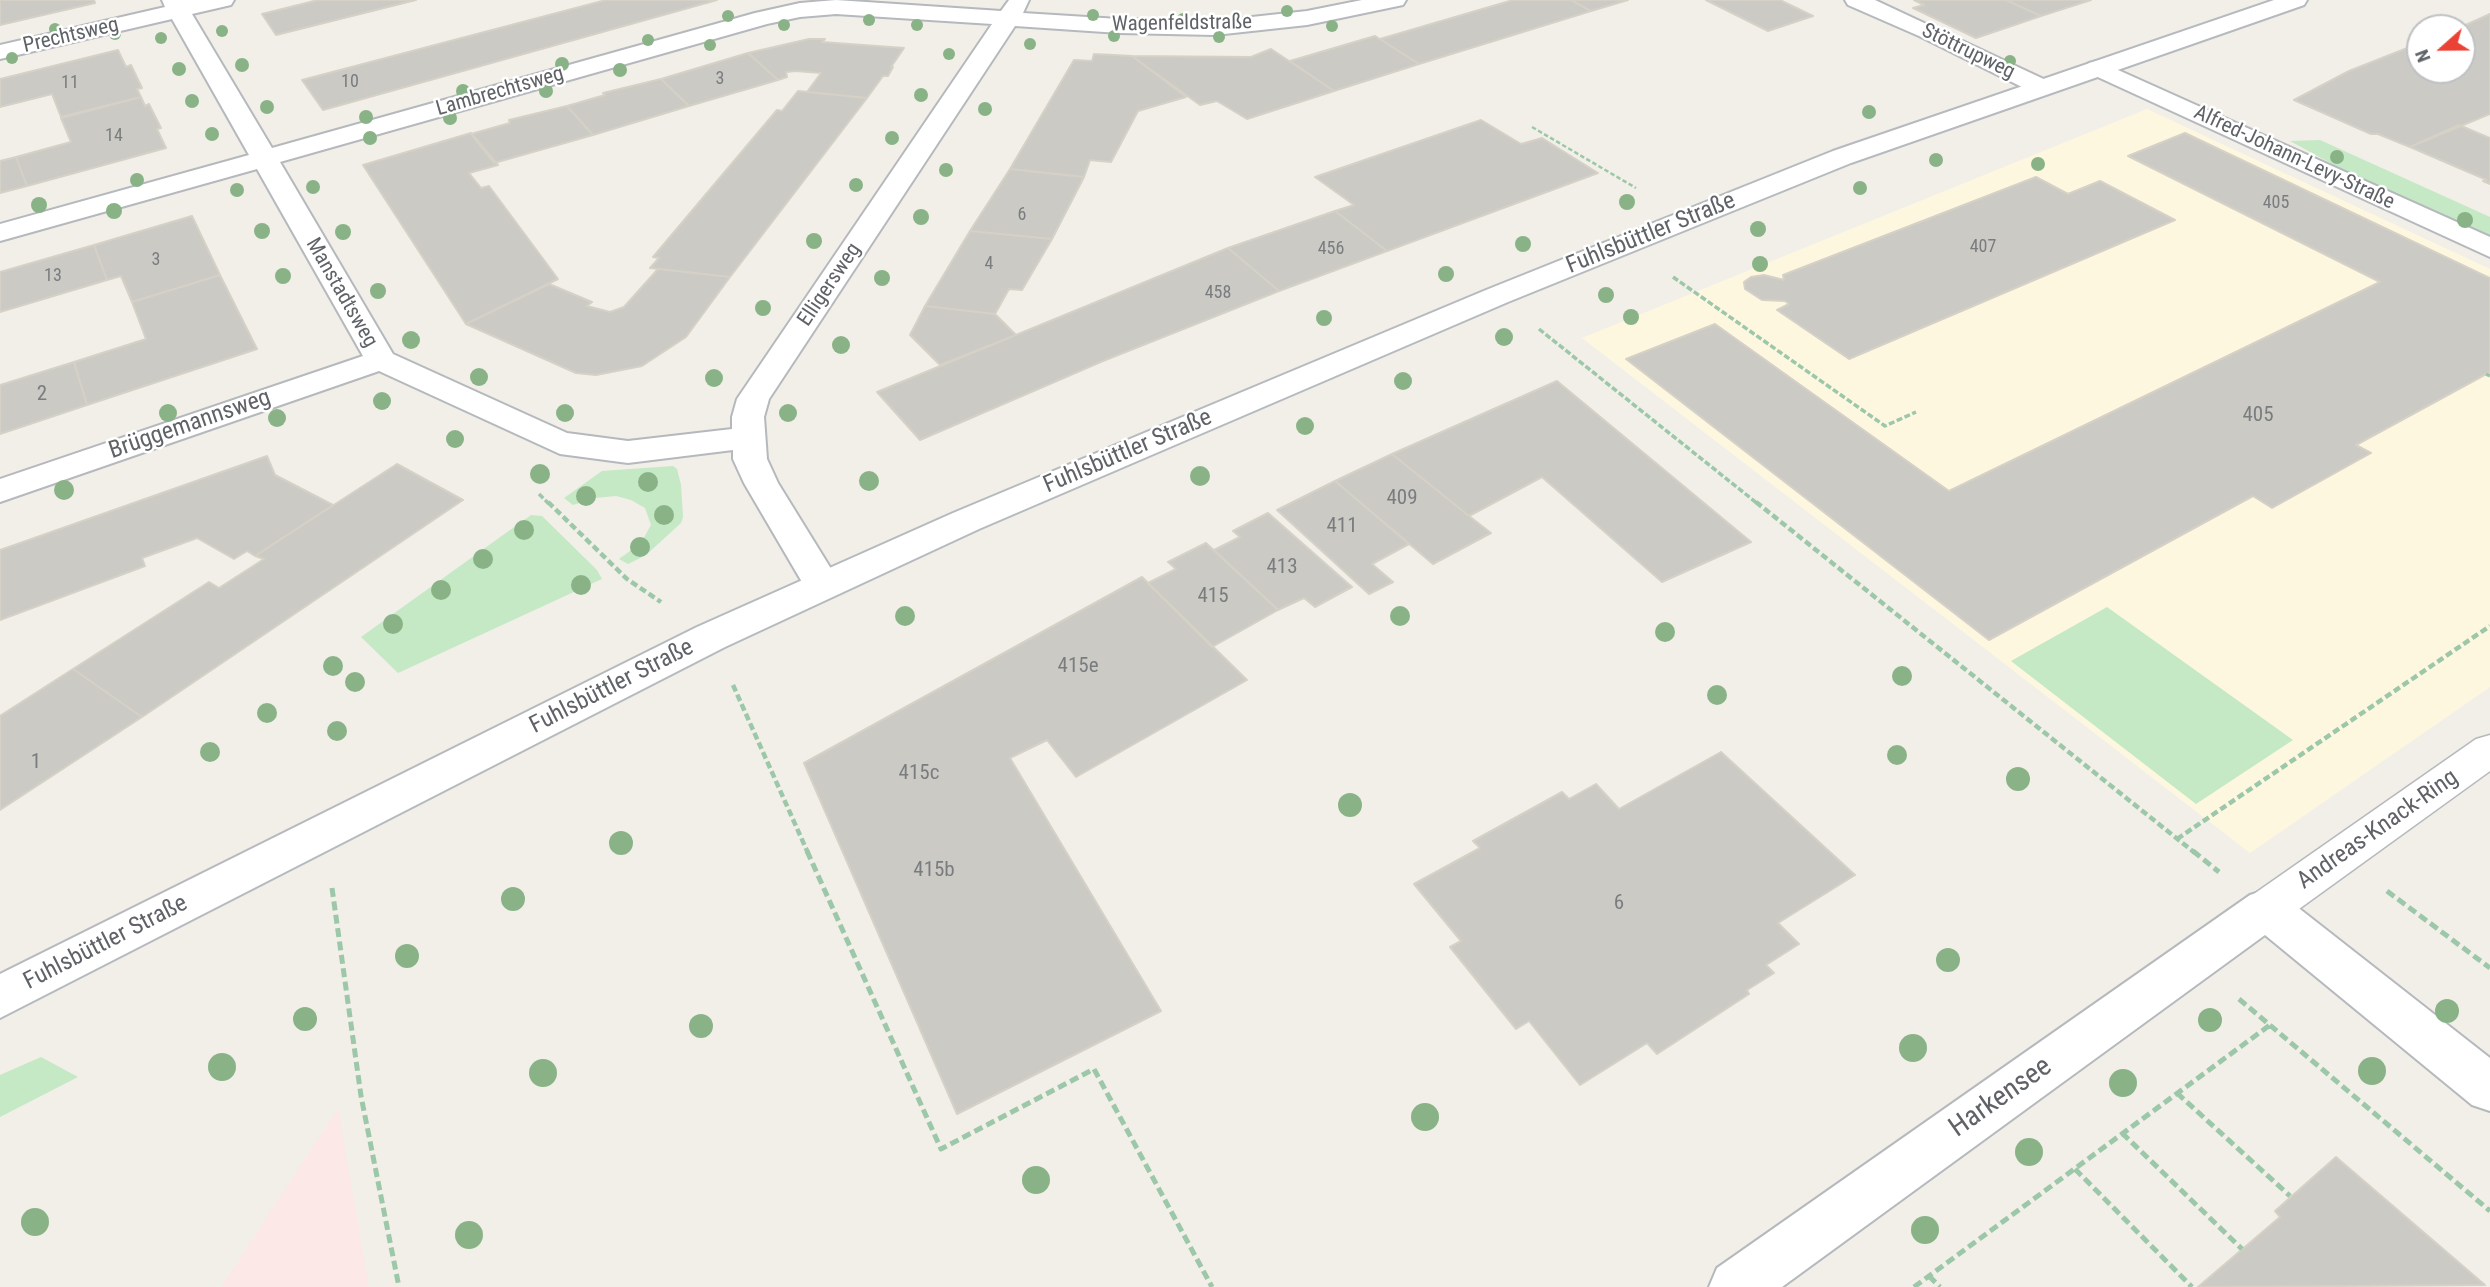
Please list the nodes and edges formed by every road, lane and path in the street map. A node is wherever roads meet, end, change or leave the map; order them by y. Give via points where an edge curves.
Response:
1 (223, 0) edge
2 (1395, 0) edge
3 (1856, 0) edge
4 (2296, 0) edge
5 (176, 5) edge
6 (1014, 9) edge
7 (0, 52) edge
8 (2098, 68) junction
9 (2041, 87) junction
10 (1532, 127) dead end
11 (264, 159) junction
12 (1688, 219) junction
13 (0, 233) edge
14 (1627, 244) junction
15 (2490, 248) edge
16 (1497, 296) junction
17 (381, 360) junction
18 (1916, 412) dead end
19 (747, 438) junction
20 (0, 491) edge
21 (539, 494) dead end
22 (822, 584) junction
23 (2490, 626) edge
24 (711, 637) junction
25 (2490, 750) edge
26 (326, 832) junction
27 (2177, 839) junction
28 (2341, 857) junction
29 (2266, 909) junction
30 (2490, 968) edge
31 (2233, 995) dead end
32 (0, 997) edge
33 (2270, 1025) junction
34 (2490, 1088) edge
35 (2177, 1093) junction
36 (2122, 1133) junction
37 (2075, 1169) junction
38 (2290, 1196) dead end
39 (2490, 1211) edge
40 (2242, 1250) dead end
41 (1929, 1276) junction
42 (399, 1287) edge
43 (1212, 1287) edge
44 (1736, 1287) edge
45 (1914, 1287) edge
46 (1940, 1287) edge
47 (2192, 1287) edge

1 - 5 street, Prechtsweg
2 - 6 street, Wagenfeldstraße via 1307,18 1216,28 1119,26
3 - 9 street, Stöttrupweg
4 - 8 street, Fuhlsbüttler Straße
5 - 7 street, Prechtsweg
5 - 11 street, Manstadtsweg
6 - 11 street, Lambrechtsweg via 800,10
6 - 19 street, Elligersweg via 753,399
8 - 9 street, Fuhlsbüttler Straße
8 - 15 street, Alfred-Johann-Levy-Straße
9 - 12 street, Fuhlsbüttler Straße via 1842,157
10 - 12 path
11 - 13 street, Lambrechtsweg
11 - 17 street, Manstadtsweg
12 - 14 street, Fuhlsbüttler Straße
14 - 16 street, Fuhlsbüttler Straße
14 - 18 path via 1885,426
16 - 22 street, Fuhlsbüttler Straße
16 - 27 path
17 - 19 street, Manstadtsweg via 560,443 628,452
17 - 20 street, Brüggemannsweg
19 - 22 street, Elligersweg via 755,472
21 - 24 path via 628,579
22 - 24 street, Fuhlsbüttler Straße
23 - 27 path
24 - 26 street, Fuhlsbüttler Straße
24 - 43 path via 942,1149 1094,1069
25 - 28 lane, Andreas-Knack-Ring
26 - 32 street, Fuhlsbüttler Straße
26 - 42 path via 361,1096
27 - 29 path
28 - 29 lane, Andreas-Knack-Ring
28 - 30 path
29 - 34 street
29 - 44 street, Harkensee
31 - 33 path
33 - 35 path
33 - 39 path
35 - 36 path
35 - 38 path
36 - 37 path
36 - 40 path
37 - 41 path
37 - 47 path
41 - 45 path
41 - 46 path

